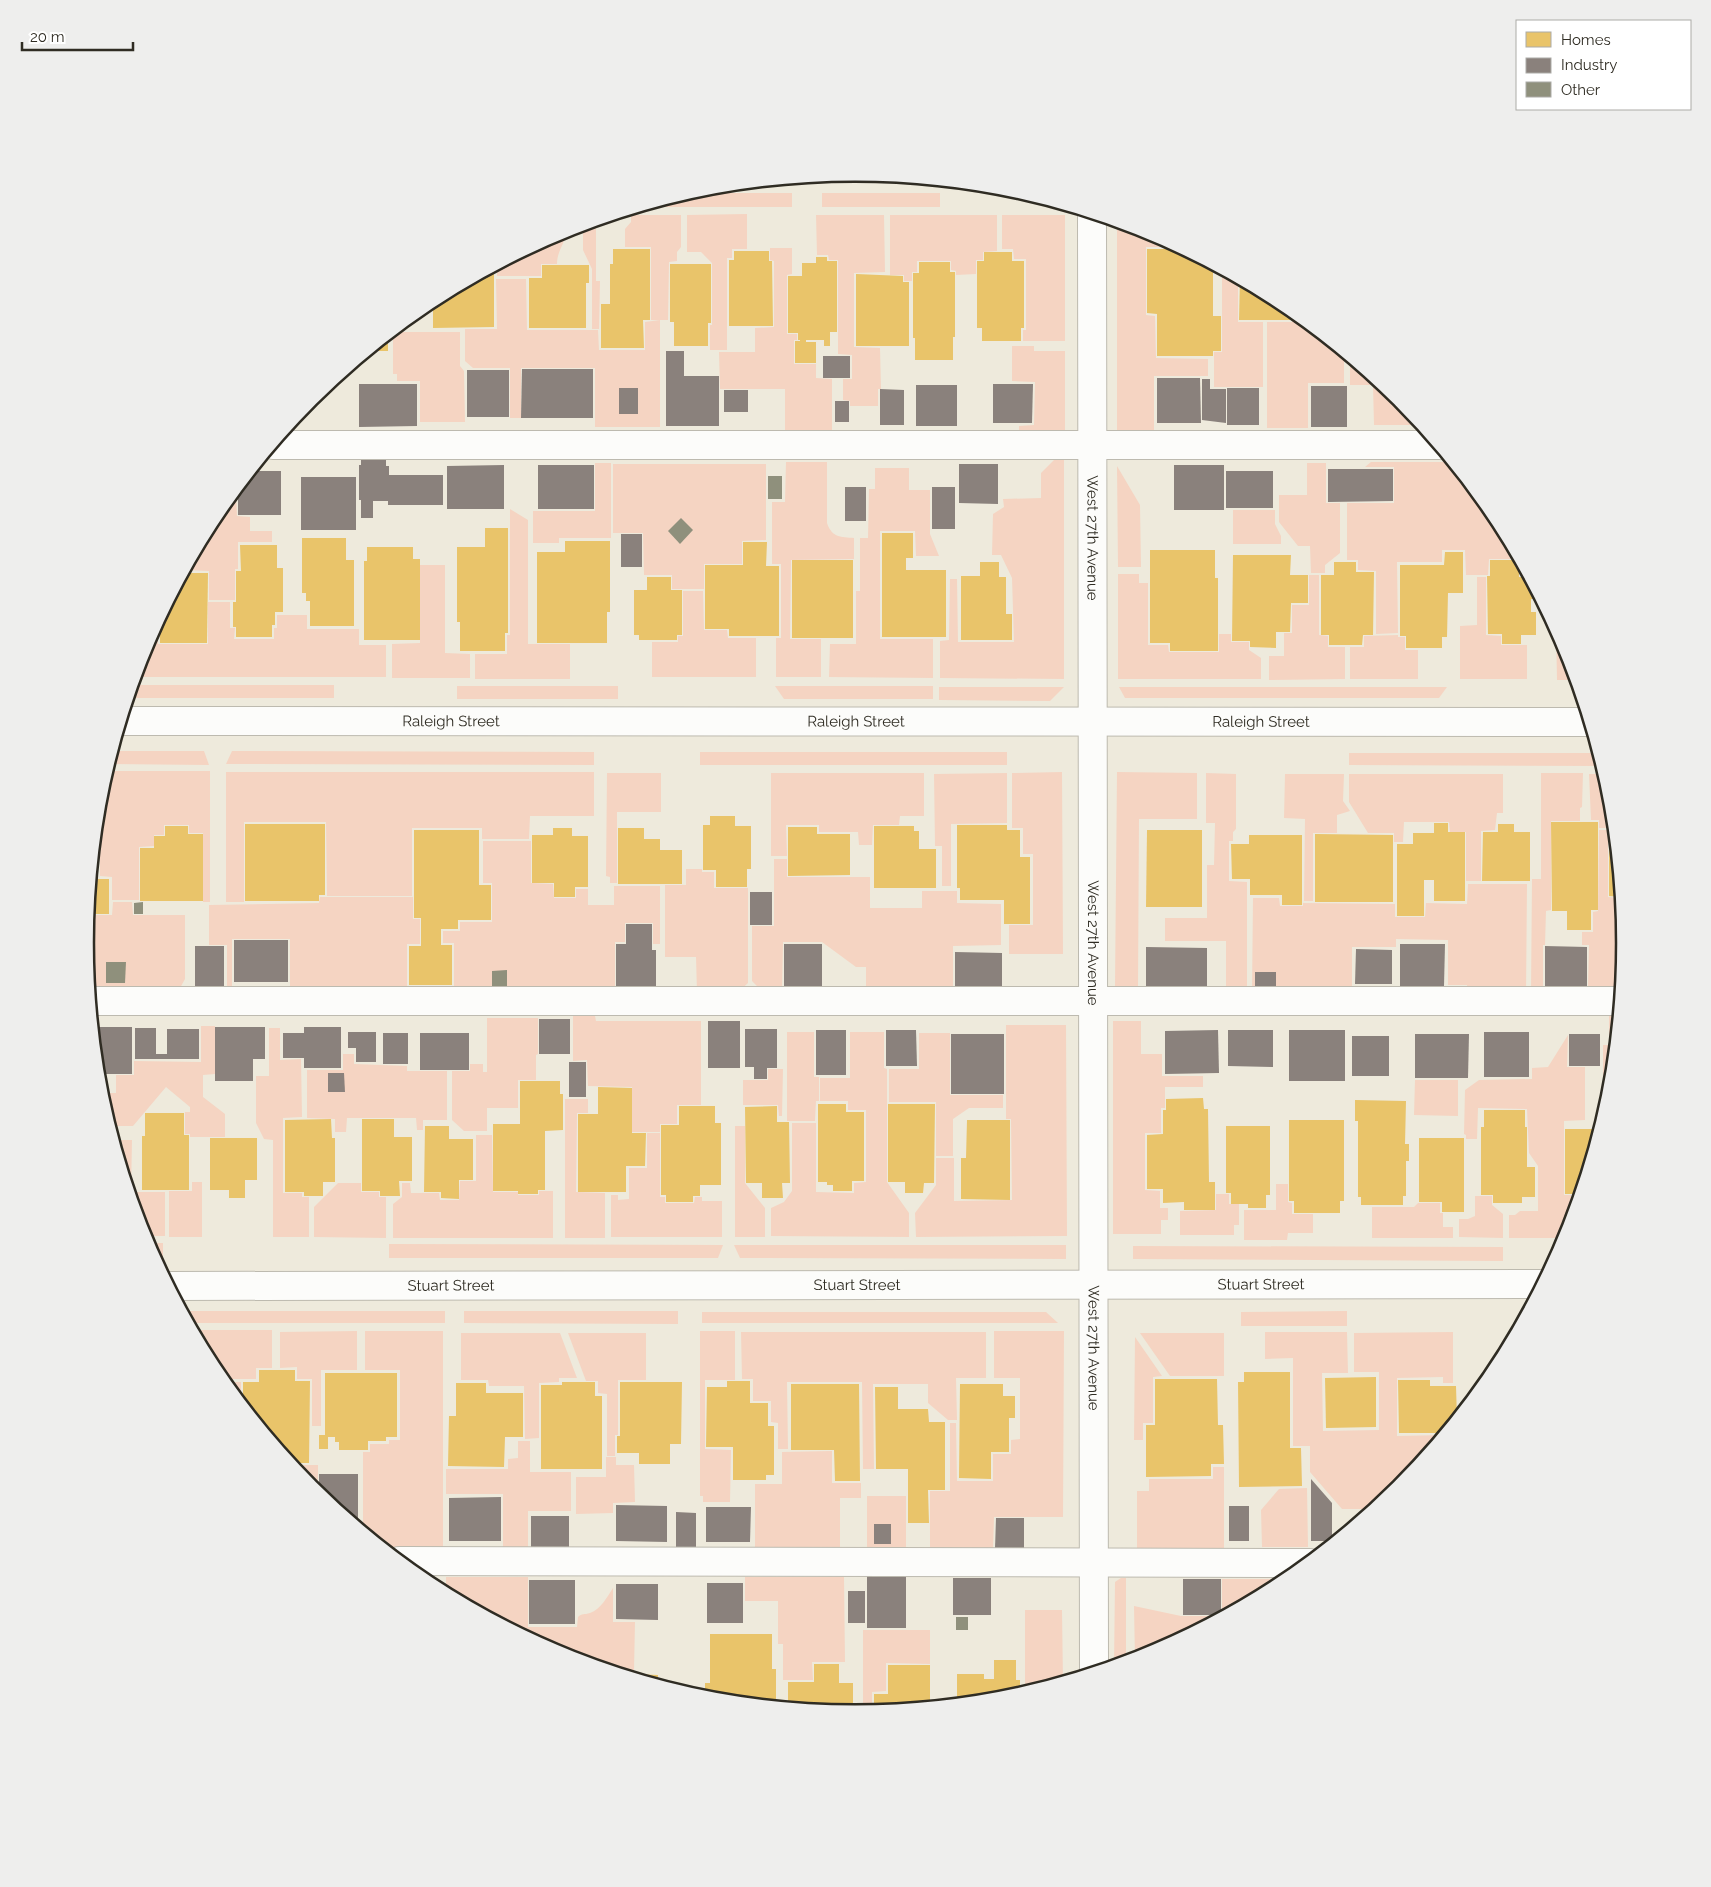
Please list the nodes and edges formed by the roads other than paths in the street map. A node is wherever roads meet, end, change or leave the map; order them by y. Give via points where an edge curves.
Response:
1 (1092, 220) edge
2 (280, 445) edge
3 (1092, 445) junction
4 (1431, 445) edge
5 (127, 721) edge
6 (1092, 722) junction
7 (1584, 722) edge
8 (96, 1001) edge
9 (1093, 1001) junction
10 (1615, 1001) edge
11 (1094, 1284) junction
12 (1537, 1284) edge
13 (175, 1286) edge
14 (410, 1561) edge
15 (1094, 1562) junction
16 (1298, 1563) edge
17 (1094, 1667) edge

1 - 3 street, West 27th Avenue
2 - 3 street
3 - 4 street
3 - 6 street, West 27th Avenue
5 - 6 street, Raleigh Street
6 - 7 street, Raleigh Street
6 - 9 street, West 27th Avenue
8 - 9 street
9 - 10 street
9 - 11 street, West 27th Avenue
11 - 12 street, Stuart Street
11 - 13 street, Stuart Street
11 - 15 street, West 27th Avenue
14 - 15 street
15 - 16 street
15 - 17 street, West 27th Avenue

